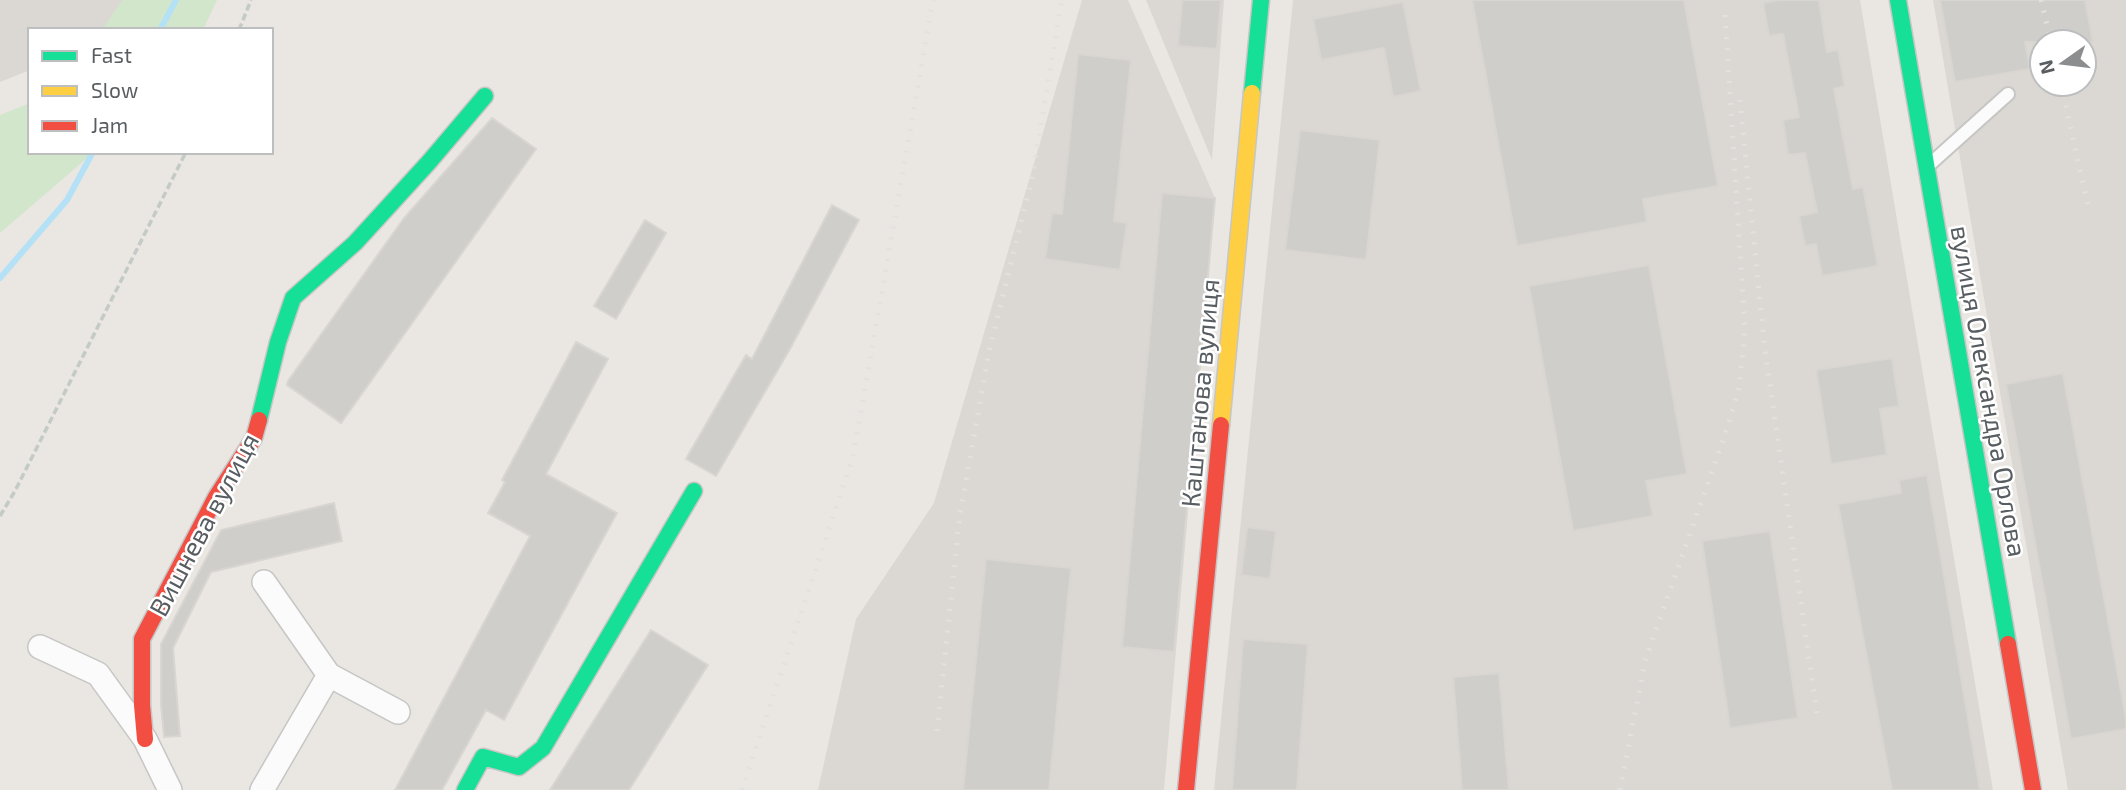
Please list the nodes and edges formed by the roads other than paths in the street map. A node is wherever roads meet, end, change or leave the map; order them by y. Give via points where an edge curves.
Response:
1 (1261, 0) edge
2 (1898, 0) edge
3 (2008, 94) dead end
4 (485, 96) dead end
5 (1927, 167) junction
6 (694, 491) dead end
7 (264, 582) dead end
8 (40, 647) dead end
9 (328, 676) junction
10 (398, 712) dead end
11 (145, 739) junction
12 (170, 790) edge
13 (262, 790) edge
14 (465, 790) edge
15 (1185, 790) edge
16 (2033, 790) edge

1 - 15 street, Каштанова вулиця
2 - 5 street, вулиця Олександра Орлова
3 - 5 lane
4 - 11 street, Вишнева вулиця via 355,243 293,298 254,438 216,497 142,639
5 - 16 street, вулиця Олександра Орлова
6 - 14 street via 543,748 519,767 483,757
7 - 9 street
8 - 11 street, Вишнева вулиця via 98,674
9 - 10 street
9 - 13 street
11 - 12 street, Вишнева вулиця

